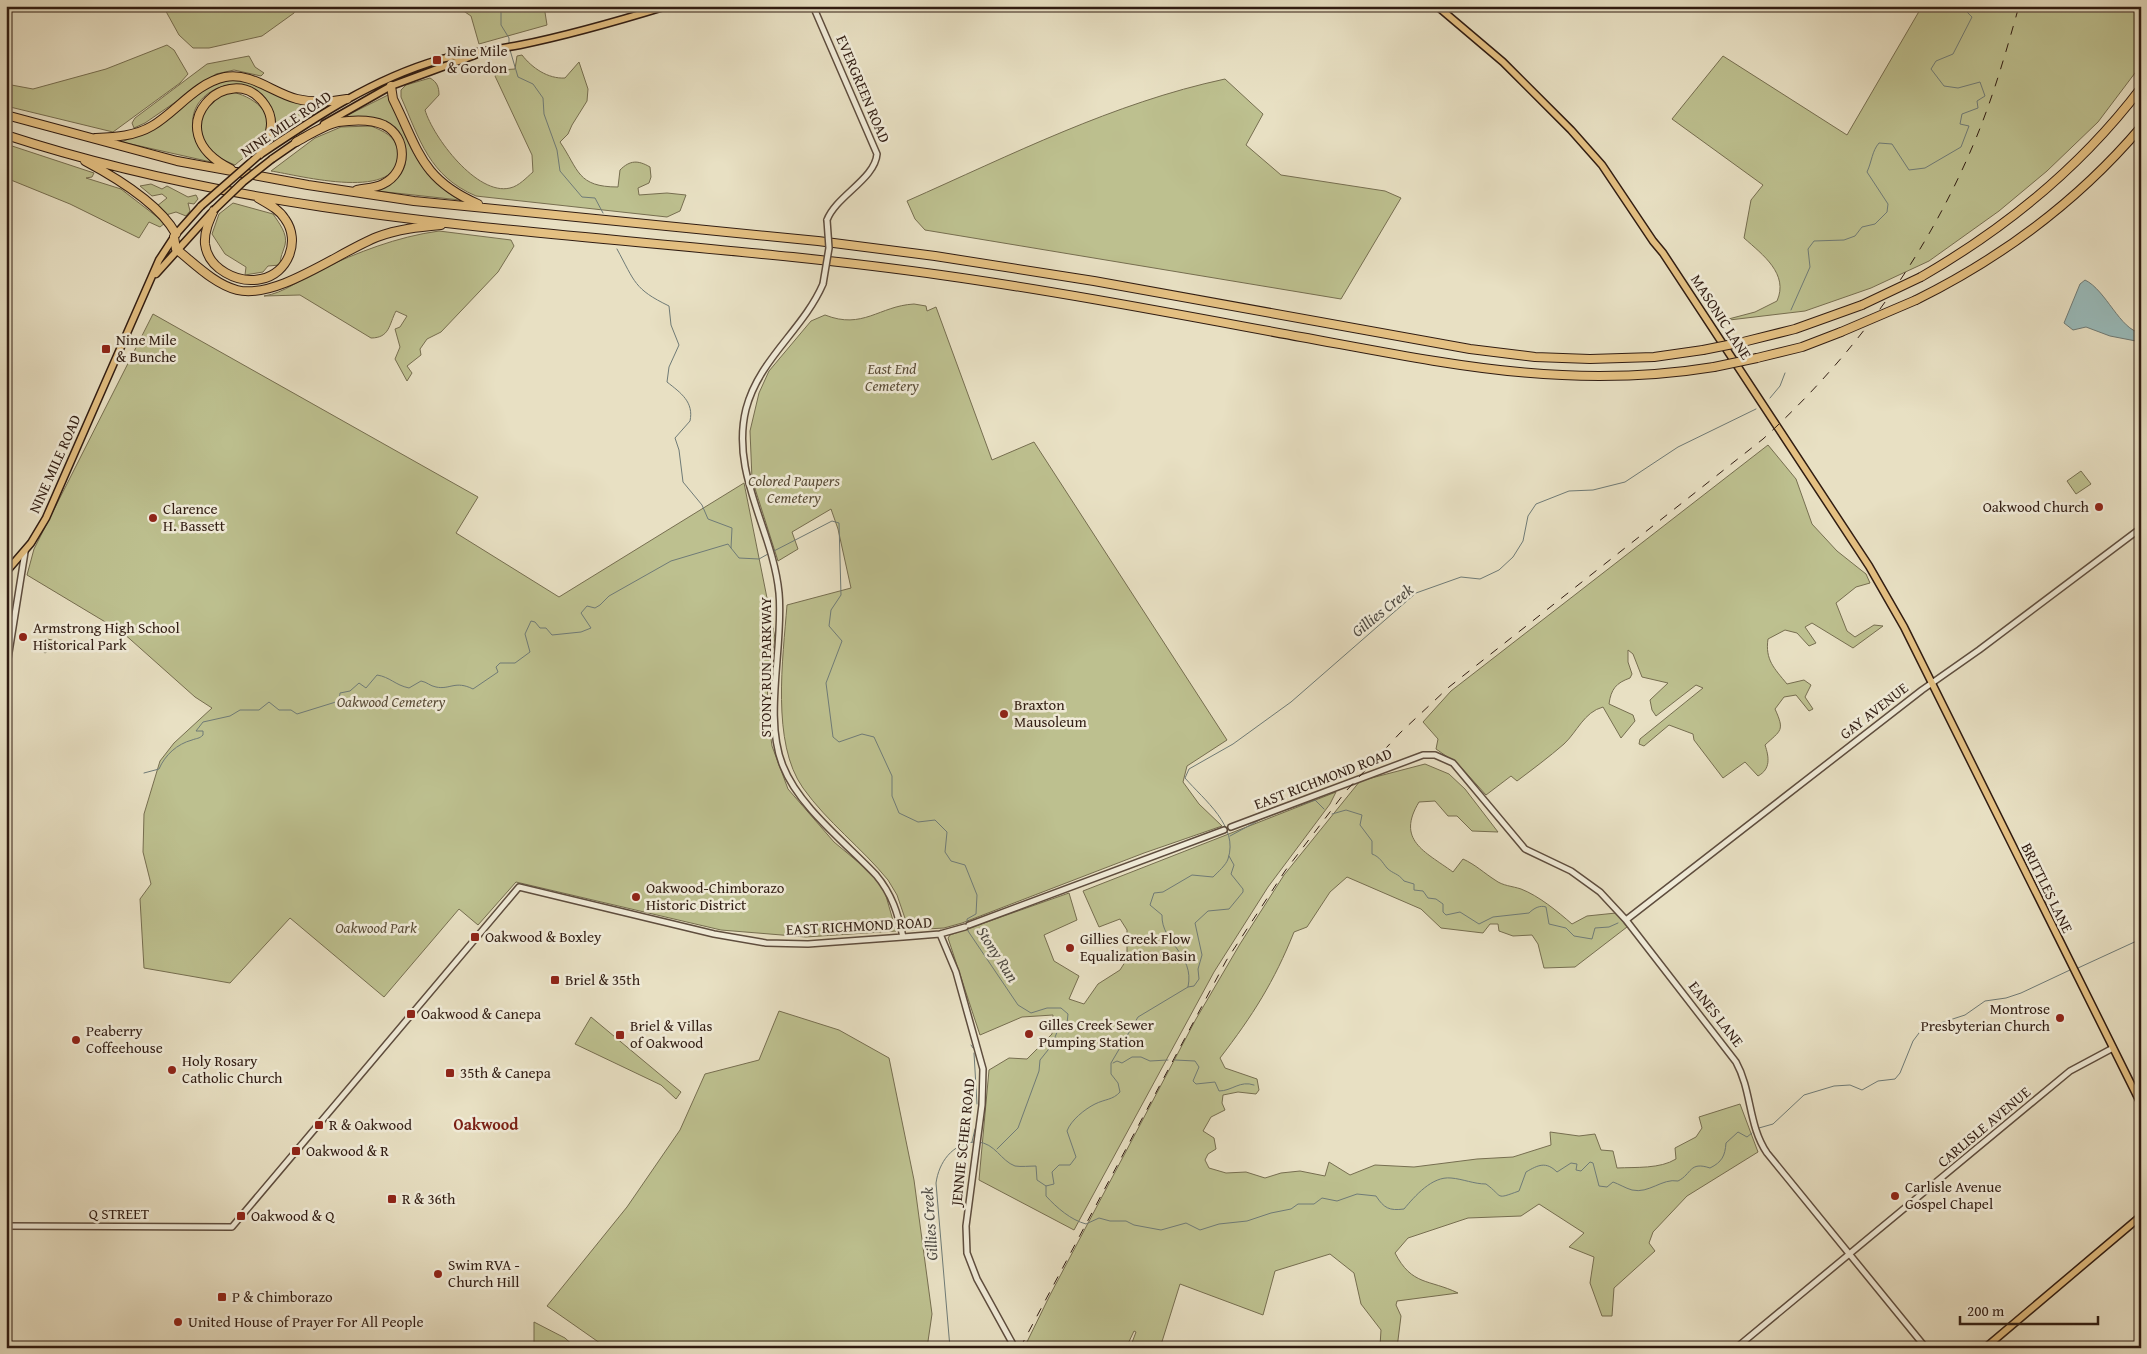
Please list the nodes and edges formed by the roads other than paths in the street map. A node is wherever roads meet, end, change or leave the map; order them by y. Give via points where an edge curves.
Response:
1 (667, 6) edge
2 (813, 6) edge
3 (1437, 6) edge
4 (478, 53) junction
5 (391, 86) junction
6 (2141, 88) edge
7 (347, 99) junction
8 (6, 116) edge
9 (2141, 127) edge
10 (6, 134) edge
11 (91, 139) junction
12 (296, 142) junction
13 (260, 155) junction
14 (74, 156) junction
15 (237, 172) junction
16 (350, 191) junction
17 (254, 196) junction
18 (485, 206) junction
19 (214, 210) junction
20 (827, 220) joint
21 (453, 224) junction
22 (175, 235) junction
23 (176, 250) junction
24 (152, 278) junction
25 (2141, 528) edge
26 (25, 552) junction
27 (6, 572) edge
28 (6, 671) edge
29 (1932, 683) junction
30 (1423, 754) joint
31 (1230, 827) dead end
32 (1224, 830) dead end
33 (1626, 920) junction
34 (940, 934) junction
35 (903, 938) junction
36 (2113, 1048) junction
37 (2141, 1104) edge
38 (2141, 1216) edge
39 (6, 1226) edge
40 (232, 1227) joint
41 (1850, 1254) junction
42 (1015, 1348) edge
43 (1736, 1348) edge
44 (1926, 1348) edge
45 (1985, 1348) edge

1 - 4 main road, NINE MILE ROAD via 584,30
2 - 20 street, EVERGREEN ROAD via 877,154 870,170
3 - 29 main road, MASONIC LANE via 1534,91 1602,165 1664,253 1887,594
4 - 5 main road, NINE MILE ROAD
4 - 7 main road, NINE MILE ROAD via 423,65
5 - 12 main road, NINE MILE ROAD
5 - 18 highway via 428,170 451,191
6 - 18 highway, bridge via 2093,146 2044,191 2003,225 1921,277 1862,305 1795,329 1703,350 1654,357 1535,357 1470,349 1094,281 944,258
7 - 11 highway via 300,100 245,77 224,77 206,85 144,130
7 - 13 main road, NINE MILE ROAD
8 - 11 highway
9 - 21 highway, bridge via 2057,210 1990,259 1916,300 1802,347 1714,367 1612,377 1560,377 1485,370 1091,298 937,274 734,250
10 - 14 highway
11 - 15 highway
12 - 16 highway via 330,124 353,121 374,122 394,132 402,152 397,172 383,184
12 - 19 main road, NINE MILE ROAD, bridge via 243,182
13 - 15 highway via 272,125 270,113 262,101 238,89 222,90 211,96 198,116 198,139 214,159
13 - 22 main road, NINE MILE ROAD, bridge via 200,206
14 - 17 highway
14 - 22 highway via 107,172 138,195 171,224
15 - 16 highway
16 - 18 highway via 414,201
17 - 19 highway via 282,215 292,236 288,260 267,278 236,277 214,264 205,243
17 - 21 highway
19 - 23 main road, NINE MILE ROAD
20 - 35 street, STONY RUN PARKWAY, bridge via 830,248 823,284 814,304 772,356 753,388 743,427 743,457 747,480 772,555 780,602 775,712 782,765 799,794 882,882 894,904
21 - 23 highway via 384,235 263,291 232,288
22 - 23 highway
22 - 24 main road, NINE MILE ROAD
23 - 24 main road, NINE MILE ROAD
24 - 26 main road, NINE MILE ROAD via 46,518
25 - 29 street, GAY AVENUE
26 - 27 main road, NINE MILE ROAD
26 - 28 street
29 - 33 street, GAY AVENUE
29 - 36 main road, BRITTLES LANE
30 - 31 street, EAST RICHMOND ROAD
30 - 33 street, EANES LANE via 1453,763 1525,849 1583,878
32 - 34 street, EAST RICHMOND ROAD
33 - 41 street, EANES LANE via 1730,1052 1745,1079 1755,1128 1763,1147
34 - 35 street, EAST RICHMOND ROAD
34 - 42 street, JENNIE SCHER ROAD via 956,972 981,1059 984,1092 966,1226 967,1252 977,1279
35 - 40 street, EAST RICHMOND ROAD via 808,944 739,939 519,887
36 - 37 main road, BRITTLES LANE
36 - 41 street, CARLISLE AVENUE via 2070,1071
38 - 45 main road
39 - 40 street, Q STREET
41 - 43 street, CARLISLE AVENUE
41 - 44 street, EANES LANE

